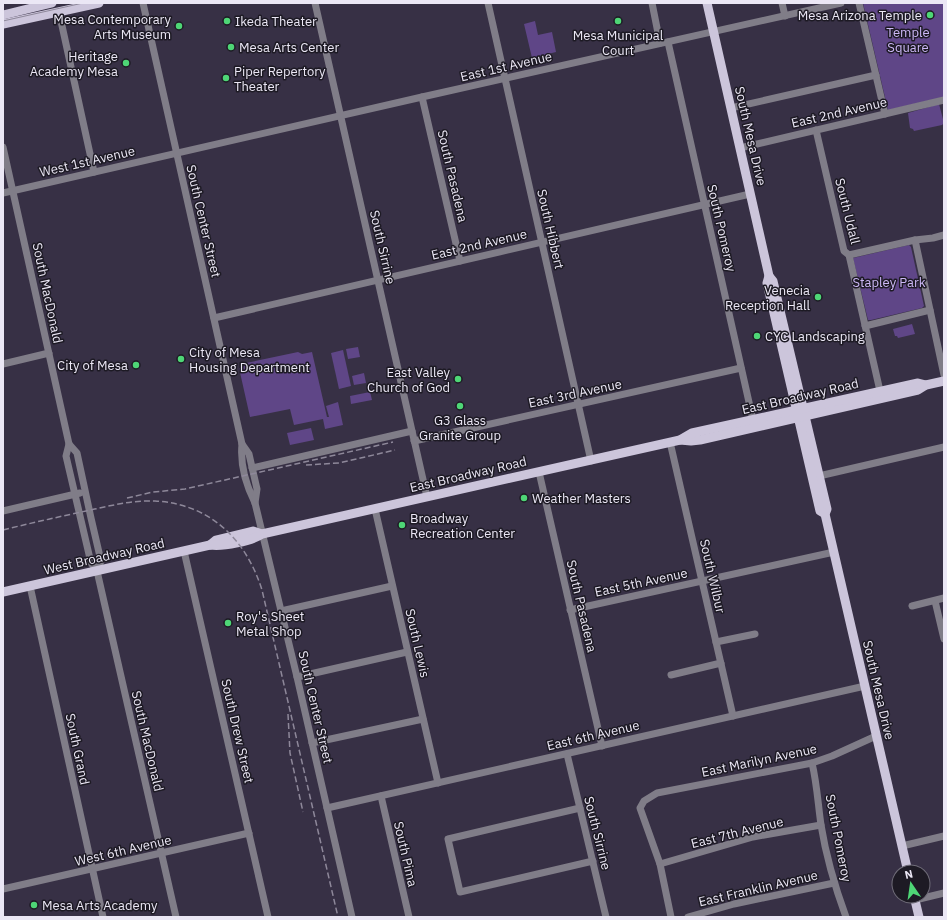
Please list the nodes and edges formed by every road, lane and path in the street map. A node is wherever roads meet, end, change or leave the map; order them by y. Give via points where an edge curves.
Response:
1 (52, 3) edge
2 (99, 3) edge
3 (143, 3) edge
4 (315, 3) edge
5 (488, 3) edge
6 (652, 3) edge
7 (707, 3) edge
8 (782, 3) edge
9 (841, 3) edge
10 (859, 3) edge
11 (59, 12) junction
12 (3, 14) edge
13 (785, 16) junction
14 (3, 24) edge
15 (714, 32) junction
16 (664, 43) junction
17 (876, 75) junction
18 (505, 78) junction
19 (422, 97) junction
20 (944, 100) edge
21 (731, 108) junction
22 (885, 114) junction
23 (340, 116) junction
24 (816, 130) junction
25 (3, 147) edge
26 (740, 148) junction
27 (176, 153) junction
28 (94, 172) junction
29 (13, 190) junction
30 (3, 193) edge
31 (750, 194) junction
32 (704, 205) junction
33 (944, 235) edge
34 (915, 240) junction
35 (541, 242) junction
36 (849, 255) junction
37 (460, 261) junction
38 (378, 280) junction
39 (930, 310) junction
40 (214, 318) junction
41 (865, 326) junction
42 (49, 354) junction
43 (3, 364) edge
44 (742, 368) junction
45 (944, 375) edge
46 (944, 381) edge
47 (926, 385) junction
48 (880, 391) junction
49 (578, 404) junction
50 (801, 413) junction
51 (753, 420) junction
52 (412, 432) junction
53 (680, 440) junction
54 (414, 441) junction
55 (670, 442) junction
56 (69, 444) junction
57 (242, 444) junction
58 (944, 447) edge
59 (591, 460) junction
60 (252, 468) junction
61 (539, 472) junction
62 (819, 476) junction
63 (78, 494) junction
64 (427, 497) junction
65 (255, 503) junction
66 (375, 508) junction
67 (3, 510) edge
68 (825, 514) junction
69 (262, 534) junction
70 (184, 551) junction
71 (834, 552) junction
72 (98, 571) junction
73 (702, 581) junction
74 (30, 586) junction
75 (392, 586) junction
76 (3, 592) edge
77 (944, 598) edge
78 (935, 601) junction
79 (912, 606) dead end
80 (570, 610) junction
81 (281, 611) junction
82 (755, 634) dead end
83 (944, 639) edge
84 (716, 642) junction
85 (407, 652) junction
86 (721, 663) junction
87 (670, 675) dead end
88 (297, 677) junction
89 (865, 686) junction
90 (733, 716) junction
91 (423, 718) junction
92 (876, 736) junction
93 (312, 743) junction
94 (602, 746) junction
95 (567, 754) junction
96 (812, 763) junction
97 (438, 783) junction
98 (381, 796) junction
99 (327, 808) junction
100 (580, 808) junction
101 (821, 825) junction
102 (249, 833) junction
103 (944, 836) edge
104 (902, 846) junction
105 (161, 853) junction
106 (593, 861) junction
107 (660, 864) junction
108 (906, 864) edge
109 (92, 869) junction
110 (834, 883) junction
111 (3, 889) edge
112 (944, 893) edge
113 (931, 895) edge
114 (916, 904) edge
115 (603, 916) edge
116 (103, 917) edge
117 (176, 917) edge
118 (268, 917) edge
119 (352, 917) edge
120 (409, 917) edge
121 (670, 917) edge
122 (688, 917) edge
123 (846, 917) edge
124 (919, 917) edge

1 - 12 main road
2 - 11 main road
3 - 27 street, South Center Street
4 - 23 street, South Sirrine
5 - 18 street, South Hibbert
6 - 16 street, South Pomeroy
7 - 15 main road, South Mesa Drive
8 - 13 street
9 - 13 street, East 1st Avenue
10 - 17 street
11 - 14 main road
11 - 28 street
13 - 15 street, East 1st Avenue
15 - 16 street, East 1st Avenue
15 - 21 main road, South Mesa Drive
16 - 18 street, East 1st Avenue
16 - 32 street, South Pomeroy
17 - 21 street
17 - 22 street
18 - 19 street, East 1st Avenue
18 - 35 street, South Hibbert
19 - 23 street, East 1st Avenue
19 - 37 street, South Pasadena
20 - 22 street, East 2nd Avenue
21 - 26 main road, South Mesa Drive
22 - 24 street, East 2nd Avenue
23 - 27 street, East 1st Avenue
23 - 38 street, South Sirrine
24 - 26 street, East 2nd Avenue
24 - 36 street, South Udall via 844,251
25 - 29 street, South MacDonald
26 - 31 main road, South Mesa Drive
27 - 28 street, West 1st Avenue
27 - 40 street, South Center Street
28 - 29 street, West 1st Avenue
29 - 30 street, West 1st Avenue
29 - 42 street, South MacDonald
31 - 32 street, East 2nd Avenue
31 - 50 main road, South Mesa Drive via 769,276 774,281
32 - 35 street, East 2nd Avenue
32 - 44 street, South Pomeroy
33 - 34 street
34 - 36 street
34 - 39 street
35 - 37 street, East 2nd Avenue
35 - 49 street, South Hibbert
36 - 41 street, South Udall
37 - 38 street, East 2nd Avenue
38 - 40 street, East 2nd Avenue
38 - 52 street, South Sirrine
39 - 41 street
39 - 45 street
40 - 57 street, South Center Street
41 - 48 street, South Udall
42 - 43 street
42 - 56 street, South MacDonald
44 - 49 street, East 3rd Avenue
44 - 51 street, South Pomeroy
46 - 47 main road, East Broadway Road
47 - 48 main road, East Broadway Road via 918,382
47 - 50 main road, East Broadway Road via 918,390
48 - 50 main road, East Broadway Road
49 - 54 street, East 3rd Avenue
49 - 59 street, South Hibbert
50 - 51 main road, East Broadway Road
50 - 53 main road, East Broadway Road via 696,440
50 - 62 main road, South Mesa Drive
50 - 68 main road, South Mesa Drive via 820,511
51 - 53 main road, East Broadway Road via 692,433
52 - 54 street, South Sirrine
52 - 60 street
53 - 55 main road, East Broadway Road
54 - 64 street, South Sirrine
55 - 59 main road, East Broadway Road
55 - 73 street, South Wilbur
56 - 63 street, South MacDonald via 66,456
56 - 72 street, South MacDonald via 77,453 101,561
57 - 60 street, South Center Street via 249,454
57 - 65 street, South Center Street via 241,456 248,490
58 - 62 street
59 - 61 main road, East Broadway Road
60 - 65 street, South Center Street via 257,489
61 - 64 main road, East Broadway Road
61 - 80 street, South Pasadena
62 - 68 main road, South Mesa Drive via 827,509
63 - 67 street
63 - 72 street, South MacDonald via 91,563
64 - 66 main road, East Broadway Road
65 - 69 street, South Center Street
66 - 69 main road, East Broadway Road
66 - 75 street, South Lewis
68 - 71 main road, South Mesa Drive
69 - 70 main road, West Broadway Road via 253,531
69 - 81 street, South Center Street
70 - 72 main road, West Broadway Road
70 - 102 street, South Drew Street
71 - 73 street, East 5th Avenue
71 - 89 main road, South Mesa Drive
72 - 74 main road, West Broadway Road
72 - 105 street, South MacDonald
73 - 80 street, East 5th Avenue
73 - 84 street, South Wilbur
74 - 76 main road, West Broadway Road
74 - 109 street, South Grand
75 - 81 street
75 - 85 street, South Lewis
77 - 78 street
78 - 79 street
78 - 83 street
80 - 94 street, South Pasadena
81 - 88 street, South Center Street
82 - 84 street
84 - 86 street, South Wilbur
85 - 88 street
85 - 91 street, South Lewis
86 - 87 street
86 - 90 street, South Wilbur
88 - 93 street, South Center Street
89 - 90 street, East 6th Avenue
89 - 92 main road, South Mesa Drive
90 - 94 street, East 6th Avenue
91 - 93 street
91 - 97 street, South Lewis
92 - 96 street, East Marilyn Avenue
92 - 104 main road, South Mesa Drive
93 - 99 street, South Center Street
94 - 95 street, East 6th Avenue
95 - 97 street, East 6th Avenue
95 - 100 street, South Sirrine
96 - 101 street, South Pomeroy
96 - 107 street, East Marilyn Avenue via 656,793 644,801 640,808
97 - 98 street, East 6th Avenue
98 - 99 street, East 6th Avenue
98 - 120 street, South Pima
99 - 119 street, South Center Street
100 - 106 street, South Sirrine
100 - 106 street via 448,839 460,892
101 - 107 street, East 7th Avenue via 753,837
101 - 110 street, South Pomeroy
102 - 105 street, West 6th Avenue
102 - 118 street, South Drew Street
103 - 104 street
104 - 108 main road, South Mesa Drive
105 - 109 street, West 6th Avenue
105 - 117 street, South MacDonald
106 - 115 street, South Sirrine
107 - 121 street
109 - 111 street, West 6th Avenue
109 - 116 street, South Grand
110 - 122 street, East Franklin Avenue via 734,904
110 - 123 street, South Pomeroy
112 - 113 street
114 - 124 main road

